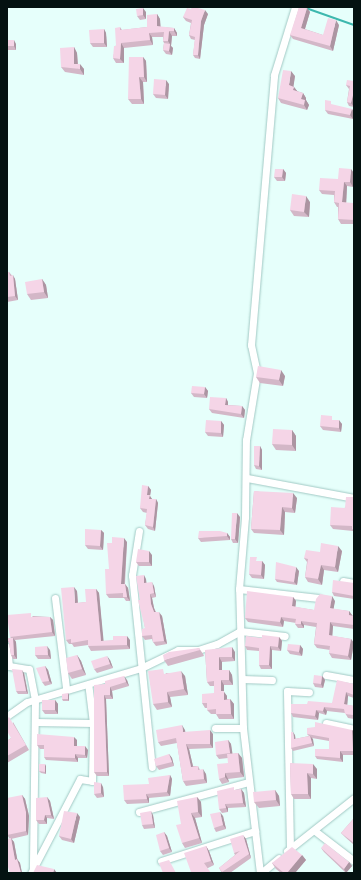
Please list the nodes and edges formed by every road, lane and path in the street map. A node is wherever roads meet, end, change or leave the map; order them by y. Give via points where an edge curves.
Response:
1 (294, 8) edge
2 (247, 478) junction
3 (354, 498) edge
4 (138, 531) dead end
5 (343, 581) edge
6 (354, 582) edge
7 (239, 589) junction
8 (55, 598) dead end
9 (318, 598) edge
10 (240, 632) junction
11 (285, 636) dead end
12 (7, 647) edge
13 (141, 668) junction
14 (326, 675) dead end
15 (242, 679) junction
16 (272, 680) dead end
17 (354, 680) edge
18 (88, 684) junction
19 (66, 688) junction
20 (309, 692) dead end
21 (35, 699) junction
22 (7, 716) edge
23 (35, 722) junction
24 (93, 723) junction
25 (326, 723) edge
26 (215, 728) dead end
27 (244, 728) junction
28 (354, 729) edge
29 (152, 767) dead end
30 (249, 782) junction
31 (354, 798) edge
32 (139, 812) edge
33 (255, 831) junction
34 (315, 831) junction
35 (290, 849) junction
36 (161, 861) edge
37 (354, 861) edge
38 (32, 871) edge
39 (261, 873) edge

1 - 2 street via 274,75 251,345 258,373 246,440
2 - 3 street
2 - 7 street
4 - 13 street via 132,563
5 - 6 street
7 - 9 street
7 - 10 street
8 - 19 street
10 - 11 street
10 - 13 street via 204,648 178,650
10 - 15 street
12 - 21 street via 9,666 29,669
13 - 18 street
13 - 29 street
14 - 17 street
15 - 16 street
15 - 27 street
18 - 19 street
18 - 24 street
19 - 21 street
20 - 35 street via 287,691
21 - 22 street
21 - 23 street
23 - 24 street
23 - 38 street
24 - 38 street via 92,781 80,779
25 - 28 street
26 - 27 street
27 - 30 street
30 - 32 street
30 - 33 street
31 - 34 street
33 - 36 street
33 - 39 street
34 - 35 street
34 - 37 street
35 - 39 street

